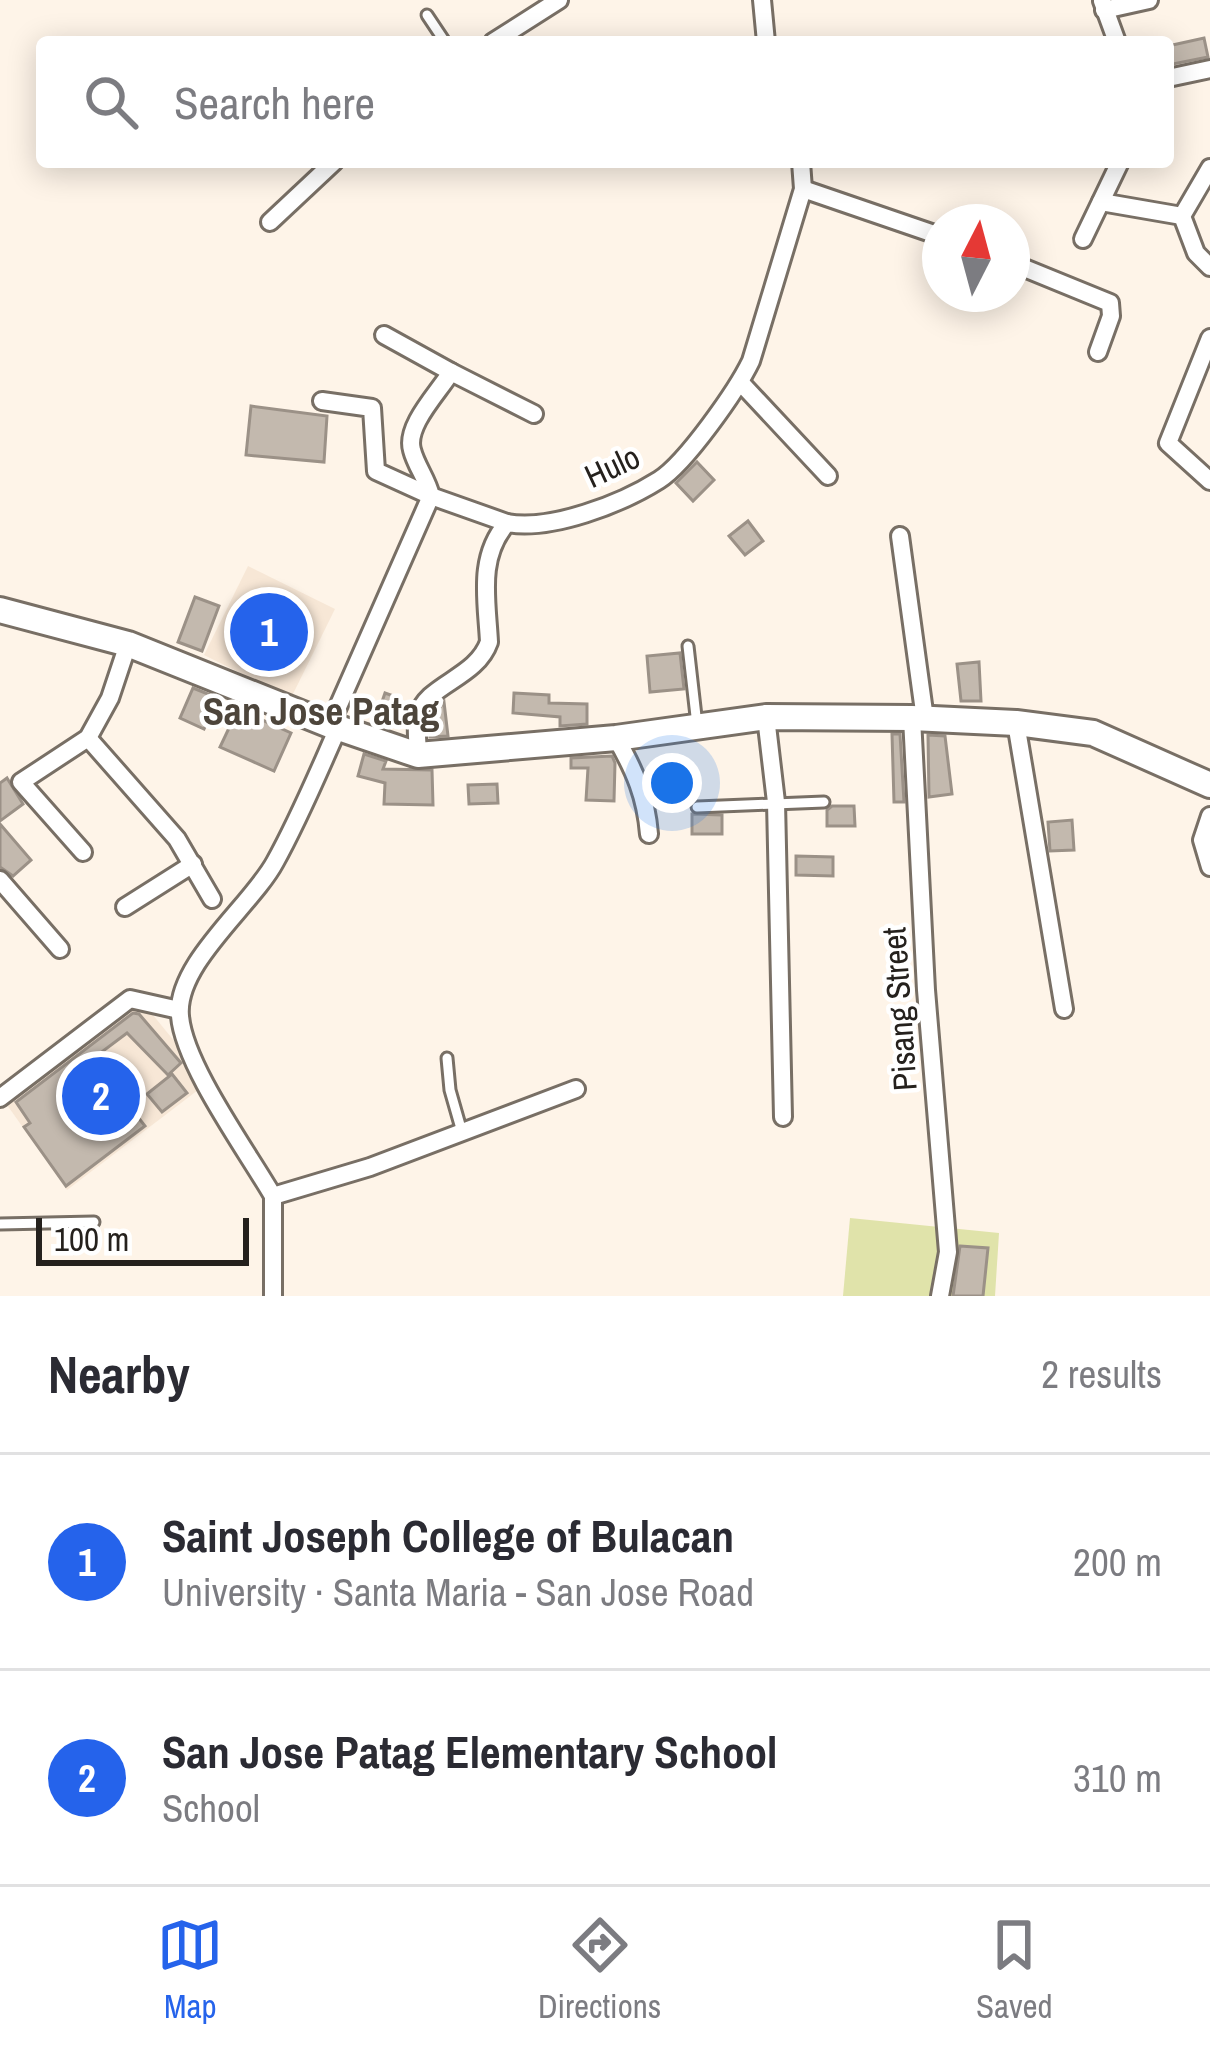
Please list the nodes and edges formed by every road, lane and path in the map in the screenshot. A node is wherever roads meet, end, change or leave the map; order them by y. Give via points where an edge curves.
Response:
1 (559, 0) edge
2 (763, 0) edge
3 (1150, 0) edge
4 (1103, 5) edge
5 (427, 15) dead end
6 (441, 36) edge
7 (502, 36) edge
8 (766, 36) edge
9 (1115, 36) edge
10 (1210, 69) edge
11 (1174, 77) edge
12 (328, 168) edge
13 (801, 168) edge
14 (1117, 168) edge
15 (1210, 168) edge
16 (803, 189) junction
17 (1101, 202) junction
18 (1182, 216) junction
19 (270, 223) dead end
20 (922, 230) edge
21 (1083, 239) dead end
22 (1210, 267) edge
23 (1030, 270) edge
24 (384, 335) dead end
25 (1210, 338) edge
26 (1098, 352) dead end
27 (1206, 361) edge
28 (451, 372) junction
29 (741, 383) junction
30 (322, 401) dead end
31 (535, 414) dead end
32 (828, 476) dead end
33 (1210, 482) edge
34 (430, 496) junction
35 (507, 523) junction
36 (900, 536) dead end
37 (0, 610) edge
38 (128, 644) junction
39 (688, 646) dead end
40 (766, 717) junction
41 (919, 718) junction
42 (1016, 723) junction
43 (697, 725) junction
44 (334, 727) junction
45 (88, 738) junction
46 (616, 739) junction
47 (418, 754) junction
48 (1210, 785) edge
49 (776, 802) junction
50 (824, 802) dead end
51 (697, 807) dead end
52 (1210, 816) edge
53 (650, 834) dead end
54 (83, 852) dead end
55 (194, 864) junction
56 (1210, 867) edge
57 (0, 880) edge
58 (212, 899) dead end
59 (125, 907) dead end
60 (60, 950) dead end
61 (1064, 1009) dead end
62 (178, 1010) junction
63 (447, 1058) dead end
64 (576, 1089) dead end
65 (0, 1098) edge
66 (783, 1117) dead end
67 (462, 1132) junction
68 (273, 1196) junction
69 (94, 1222) dead end
70 (0, 1224) edge
71 (273, 1296) edge
72 (940, 1296) edge

1 - 7 street
2 - 8 street
3 - 4 street
4 - 9 street
5 - 6 lane
10 - 11 street
12 - 19 street
13 - 16 street, Hulo
14 - 17 street
15 - 18 street
16 - 20 street
16 - 29 street, Hulo
17 - 18 street
17 - 21 street
18 - 22 street
23 - 26 street via 1110,303
24 - 28 street
25 - 27 street
27 - 33 street via 1168,443
28 - 31 street
28 - 34 street via 410,433
29 - 32 street
29 - 35 street, Hulo via 662,479 565,521
30 - 34 street via 372,408 376,471
34 - 35 street
34 - 44 street
35 - 47 street via 487,560 485,653 422,707
36 - 41 street, Pisang Street
37 - 38 main road
38 - 44 main road
38 - 45 street
39 - 43 lane
40 - 41 main road
40 - 43 main road
40 - 49 street
41 - 42 main road
41 - 72 street, Pisang Street via 926,990 948,1252
42 - 48 main road via 1093,733
42 - 61 street
43 - 46 main road
44 - 47 main road
44 - 62 street via 274,866 197,963
45 - 54 street via 21,782
45 - 55 street
46 - 47 main road
46 - 53 street via 638,776
49 - 50 lane
49 - 51 lane
49 - 66 street
52 - 56 street via 1202,840
55 - 58 street
55 - 59 street
57 - 60 street
62 - 65 street via 130,999
62 - 68 street via 201,1074
63 - 67 lane
64 - 67 street
67 - 68 street
68 - 71 street
69 - 70 lane

